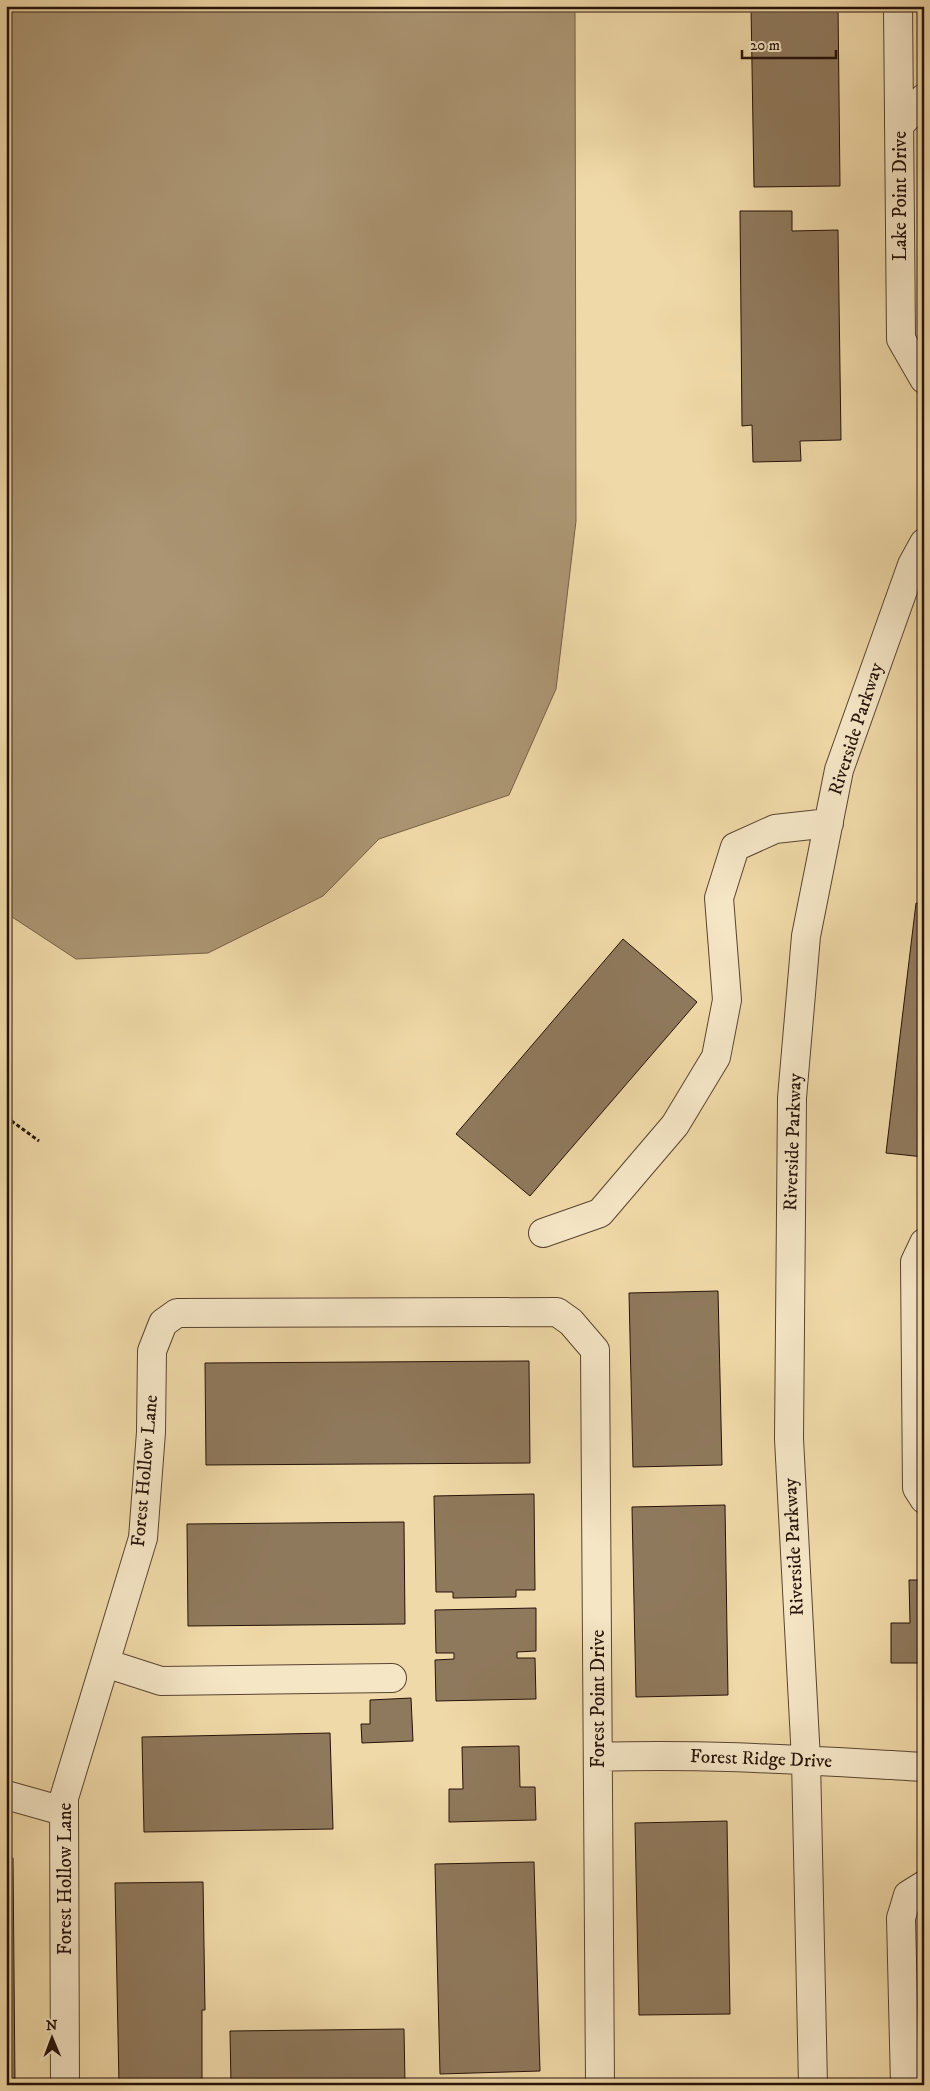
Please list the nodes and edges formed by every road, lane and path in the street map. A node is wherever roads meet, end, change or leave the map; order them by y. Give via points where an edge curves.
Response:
1 (898, 6) edge
2 (924, 98) edge
3 (899, 126) junction
4 (924, 380) edge
5 (924, 543) edge
6 (829, 824) junction
7 (6, 1116) edge
8 (39, 1141) dead end
9 (543, 1232) dead end
10 (924, 1243) edge
11 (571, 1322) joint
12 (924, 1499) edge
13 (105, 1663) junction
14 (392, 1678) dead end
15 (598, 1757) junction
16 (806, 1760) junction
17 (924, 1767) edge
18 (6, 1795) edge
19 (63, 1811) junction
20 (924, 1885) edge
21 (65, 2085) edge
22 (600, 2085) edge
23 (814, 2085) edge
24 (905, 2085) edge

1 - 3 street, Lake Point Drive
2 - 3 street
3 - 4 street, Lake Point Drive via 901,339
5 - 6 street, Riverside Parkway via 912,565 840,770
6 - 9 street via 775,828 735,847 719,898 727,1000 716,1057 675,1124 600,1213
6 - 16 street, Riverside Parkway via 806,936 792,1098 789,1438
7 - 8 path
10 - 12 street via 915,1262 917,1488
11 - 13 street, Forest Hollow Lane via 557,1312 417,1311 177,1313 163,1323 152,1351 143,1538
11 - 15 street, Forest Point Drive via 595,1350
13 - 14 street via 160,1681
13 - 19 street, Forest Hollow Lane via 64,1798
15 - 16 street, Forest Ridge Drive via 651,1755
15 - 22 street, Forest Point Drive
16 - 17 street, Forest Ridge Drive
16 - 23 street, Riverside Parkway
18 - 19 street
19 - 21 street, Forest Hollow Lane
20 - 24 street via 908,1896 901,1918

